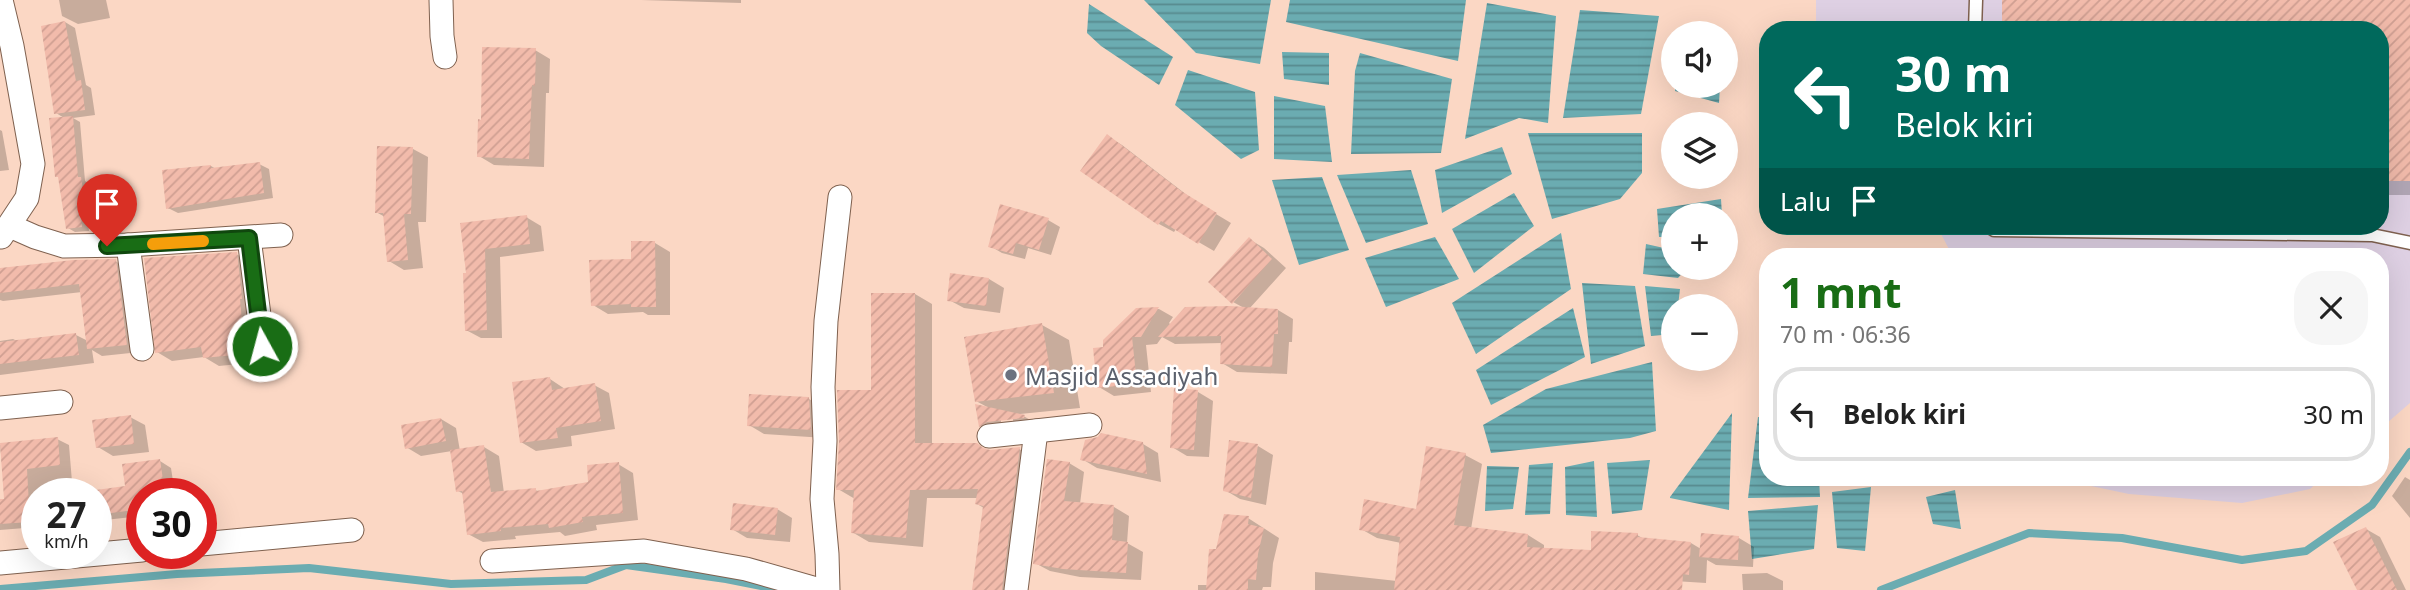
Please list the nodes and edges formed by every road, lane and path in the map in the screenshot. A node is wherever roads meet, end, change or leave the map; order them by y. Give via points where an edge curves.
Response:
1 (1, 0) edge
2 (441, 0) edge
3 (1976, 0) edge
4 (1975, 21) edge
5 (445, 57) dead end
6 (840, 197) dead end
7 (5, 232) edge
8 (2372, 235) edge
9 (281, 236) dead end
10 (249, 238) junction
11 (2410, 243) edge
12 (128, 245) junction
13 (262, 346) dead end
14 (142, 349) dead end
15 (61, 402) dead end
16 (0, 408) edge
17 (1090, 425) dead end
18 (1036, 431) junction
19 (989, 436) dead end
20 (352, 530) dead end
21 (217, 543) edge
22 (126, 551) edge
23 (492, 561) dead end
24 (0, 563) edge
25 (820, 590) edge
26 (828, 590) edge
27 (1016, 590) edge

1 - 7 street via 33,164 27,198
2 - 5 street
3 - 4 lane
6 - 26 street via 823,387 822,499
7 - 12 street via 64,246
8 - 11 lane
9 - 10 street
10 - 12 street
10 - 13 street
12 - 14 street
15 - 16 street
17 - 18 street
18 - 19 street
18 - 27 street
20 - 21 street
22 - 24 street
23 - 25 street via 644,551 746,569

